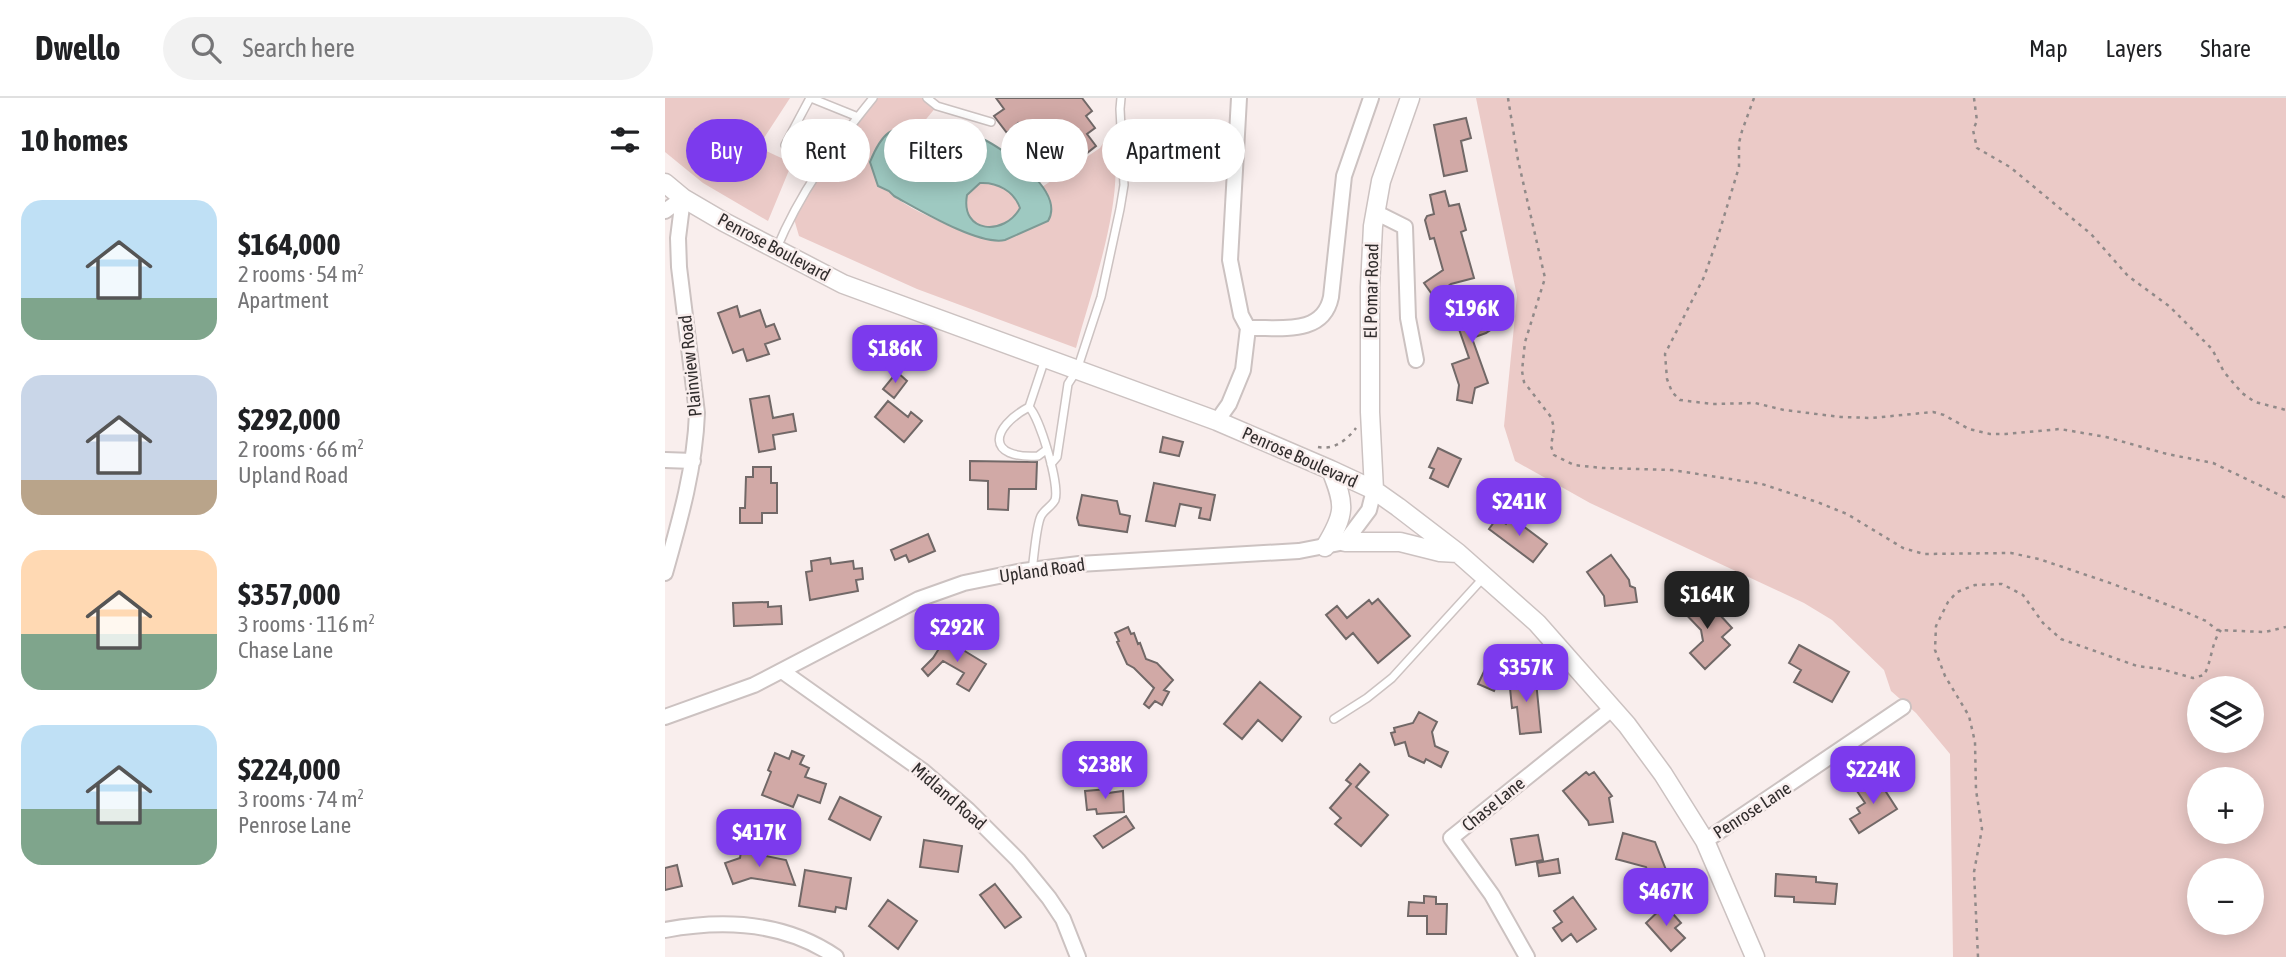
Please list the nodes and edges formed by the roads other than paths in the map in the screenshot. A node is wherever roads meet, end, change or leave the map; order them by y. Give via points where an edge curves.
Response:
1 (811, 98) edge
2 (873, 98) edge
3 (927, 98) edge
4 (1121, 98) edge
5 (1239, 98) edge
6 (1371, 98) edge
7 (1410, 98) edge
8 (858, 117) junction
9 (799, 119) edge
10 (991, 122) dead end
11 (665, 183) edge
12 (683, 198) junction
13 (665, 211) edge
14 (1375, 212) junction
15 (776, 250) junction
16 (1248, 328) junction
17 (1046, 359) junction
18 (1416, 360) dead end
19 (1077, 370) junction
20 (1029, 407) junction
21 (1217, 421) junction
22 (1046, 450) junction
23 (665, 460) edge
24 (693, 461) junction
25 (1051, 464) junction
26 (1331, 470) junction
27 (1374, 490) junction
28 (1345, 542) junction
29 (1325, 547) junction
30 (1458, 553) junction
31 (1032, 570) junction
32 (665, 573) edge
33 (1485, 576) junction
34 (782, 671) junction
35 (1903, 707) dead end
36 (1613, 708) junction
37 (665, 716) edge
38 (1334, 719) dead end
39 (1705, 841) junction
40 (665, 930) edge
41 (836, 957) edge
42 (1078, 957) edge
43 (1527, 957) edge
44 (1755, 957) edge

1 - 8 lane
1 - 9 lane
2 - 8 lane
3 - 10 lane via 937,106
4 - 19 lane via 1124,185 1101,297
5 - 16 street via 1230,260
6 - 16 street via 1344,176 1325,314 1306,326
7 - 14 street, El Pomar Road
8 - 15 lane via 792,212
11 - 12 street, Penrose Boulevard
12 - 13 street
12 - 15 street, Penrose Boulevard
12 - 24 street, Plainview Road via 678,238 697,413
14 - 18 street via 1405,227 1408,318
14 - 27 street, El Pomar Road via 1370,287
15 - 17 street, Penrose Boulevard via 843,284
16 - 21 street via 1243,370
17 - 19 street, Penrose Boulevard
17 - 20 lane
19 - 21 street, Penrose Boulevard
19 - 25 lane via 1068,384 1057,457
20 - 22 lane via 1039,421
20 - 22 lane via 1005,425 1000,444 1017,455 1038,456
21 - 26 street, Penrose Boulevard
22 - 25 lane
23 - 24 street
24 - 32 street, Plainview Road
25 - 31 lane via 1055,500 1040,517
26 - 27 street, Penrose Boulevard
26 - 29 street via 1343,501
27 - 28 street via 1369,509
27 - 30 street, Penrose Boulevard
28 - 29 street, Upland Road
28 - 30 street via 1399,542
29 - 31 street, Upland Road
30 - 33 street, Penrose Boulevard
31 - 34 street, Upland Road via 974,580 919,599
33 - 36 street, Penrose Boulevard via 1537,623
33 - 38 lane via 1392,678
34 - 37 street, Upland Road
34 - 42 street, Midland Road via 923,771 968,810 1049,898
35 - 39 street, Penrose Lane
36 - 39 street, Penrose Boulevard via 1663,774
36 - 43 street, Chase Lane via 1451,838 1492,895
39 - 44 street, Penrose Boulevard
40 - 41 street via 748,925 795,936

